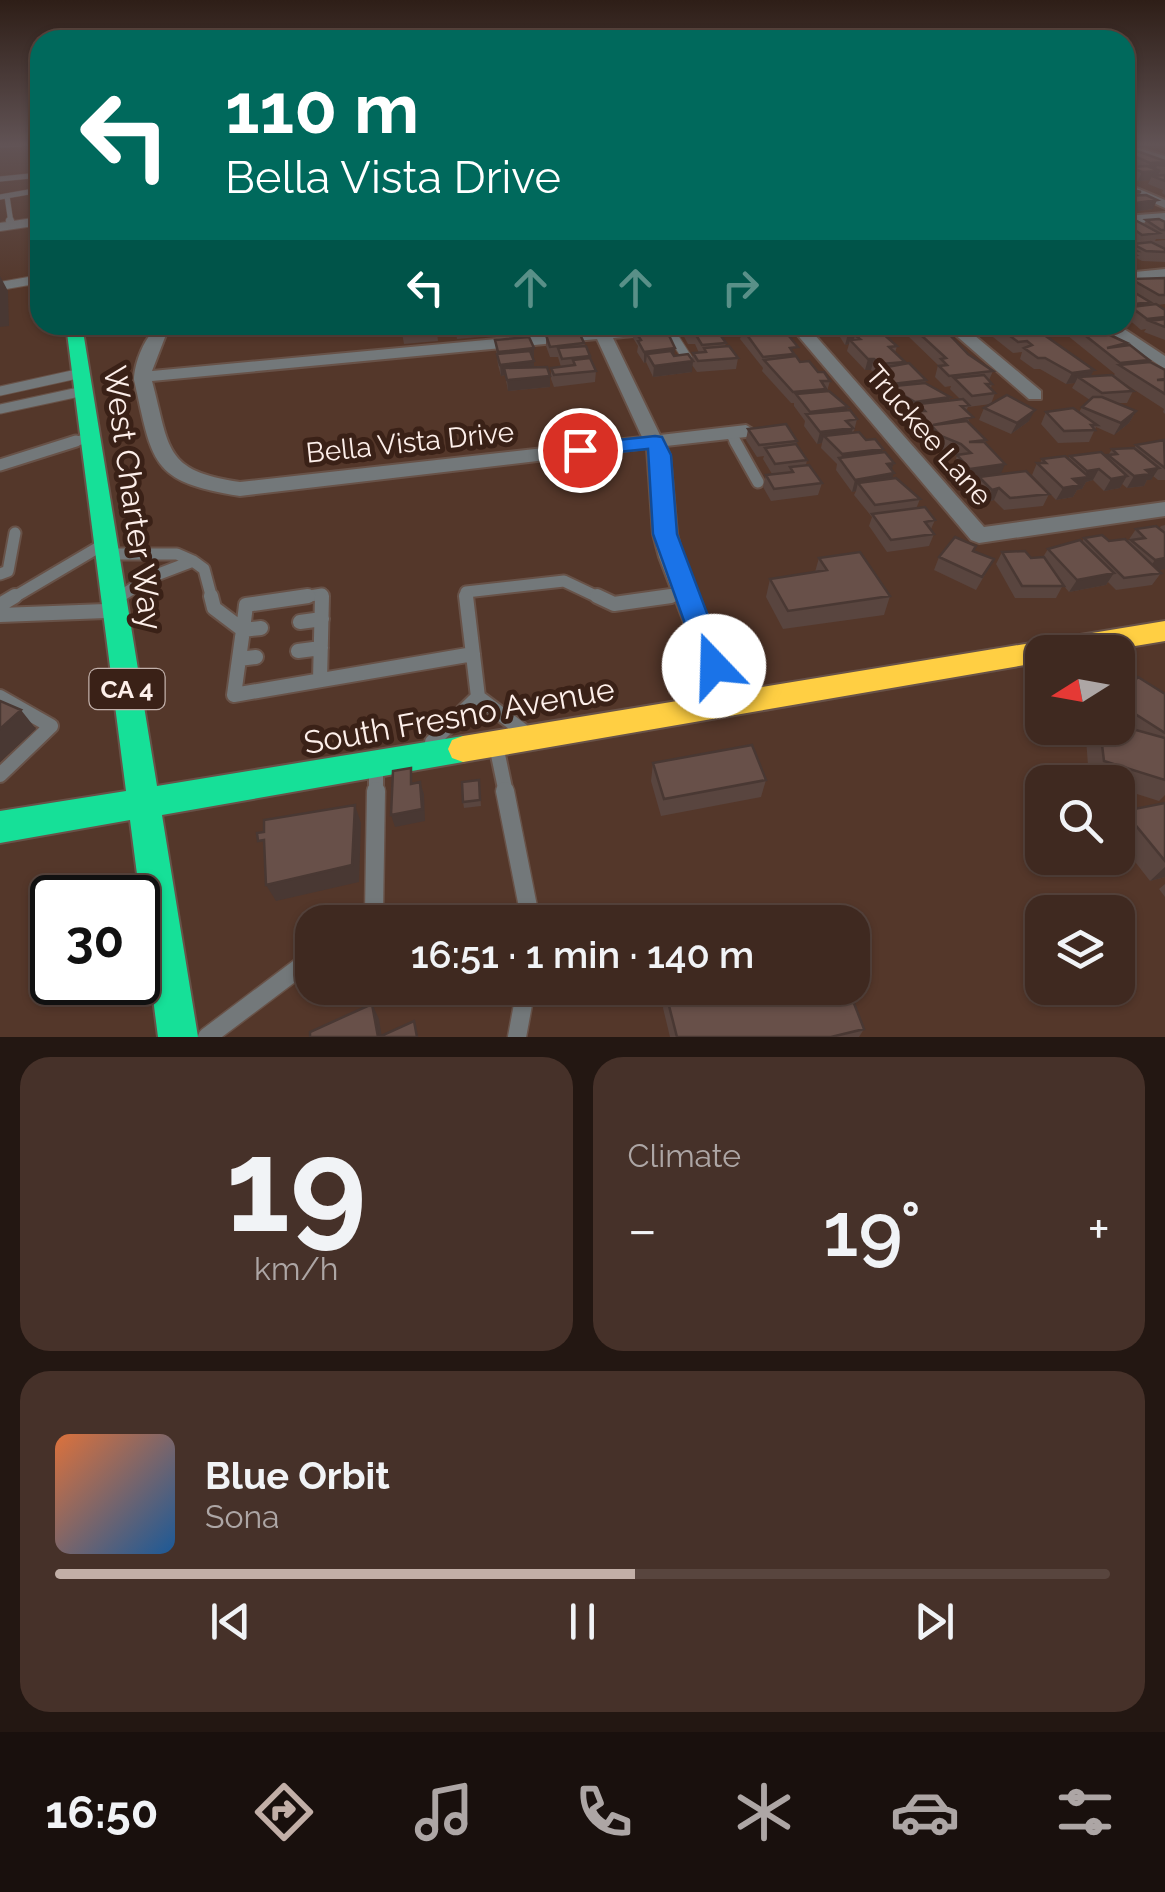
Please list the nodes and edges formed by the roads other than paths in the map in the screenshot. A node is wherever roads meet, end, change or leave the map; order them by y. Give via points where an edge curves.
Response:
1 (6, 192) edge
2 (1139, 192) edge
3 (1165, 204) edge
4 (1165, 216) edge
5 (1135, 219) edge
6 (30, 223) edge
7 (11, 226) junction
8 (0, 227) edge
9 (1165, 273) edge
10 (1135, 275) edge
11 (30, 281) edge
12 (0, 286) edge
13 (75, 335) edge
14 (158, 335) edge
15 (552, 335) edge
16 (603, 335) edge
17 (676, 335) edge
18 (807, 335) edge
19 (964, 335) edge
20 (1121, 335) edge
21 (689, 361) edge
22 (1165, 364) edge
23 (143, 377) junction
24 (82, 382) junction
25 (0, 391) edge
26 (1035, 395) dead end
27 (0, 409) edge
28 (738, 432) joint
29 (90, 436) junction
30 (655, 442) junction
31 (0, 465) edge
32 (758, 482) dead end
33 (1165, 509) edge
34 (14, 533) dead end
35 (108, 548) junction
36 (193, 561) junction
37 (0, 574) edge
38 (685, 594) junction
39 (116, 604) junction
40 (0, 605) edge
41 (0, 616) edge
42 (322, 619) junction
43 (300, 622) dead end
44 (261, 628) dead end
45 (243, 630) junction
46 (1165, 631) edge
47 (321, 648) junction
48 (298, 651) dead end
49 (473, 654) junction
50 (256, 657) dead end
51 (239, 659) junction
52 (320, 680) junction
53 (0, 697) edge
54 (478, 697) junction
55 (728, 703) junction
56 (532, 736) junction
57 (496, 742) junction
58 (418, 756) junction
59 (376, 763) junction
60 (0, 775) edge
61 (143, 803) junction
62 (0, 826) edge
63 (374, 905) edge
64 (528, 905) edge
65 (295, 971) edge
66 (523, 1005) edge
67 (178, 1037) edge
68 (207, 1037) edge
69 (517, 1037) edge

1 - 7 lane
2 - 3 street
4 - 5 street
6 - 7 lane
7 - 8 lane
9 - 10 street
11 - 12 lane
13 - 24 main road, West Charter Way / CA 4
14 - 23 street
15 - 23 street
16 - 30 street
17 - 21 lane
18 - 33 street, Truckee Lane via 979,535
19 - 26 street
20 - 22 street
23 - 30 street, Bella Vista Drive via 166,463 200,485 240,489
24 - 25 lane
24 - 27 lane
24 - 29 main road, West Charter Way / CA 4
28 - 30 street, Bella Vista Drive
28 - 32 lane
29 - 31 lane
29 - 35 main road, West Charter Way / CA 4
30 - 38 street via 665,534
34 - 37 lane via 8,571
35 - 36 lane
35 - 39 main road, West Charter Way / CA 4
35 - 40 lane
36 - 39 lane via 151,578
36 - 45 lane via 204,568 214,608
38 - 49 lane via 614,604 564,581 466,592
38 - 55 street
39 - 41 lane
39 - 61 main road, West Charter Way / CA 4
42 - 43 lane
42 - 45 lane via 322,594 246,604
42 - 47 lane
44 - 45 lane
45 - 51 lane
46 - 55 main road, South Fresno Avenue
47 - 48 lane
47 - 52 lane
49 - 52 lane
49 - 54 lane
50 - 51 lane
51 - 52 lane via 234,694
53 - 60 lane via 51,726
54 - 56 lane
54 - 58 lane
55 - 56 main road, South Fresno Avenue
56 - 57 main road, South Fresno Avenue
57 - 58 main road, South Fresno Avenue
57 - 64 lane
58 - 59 main road, South Fresno Avenue
59 - 61 main road, South Fresno Avenue
59 - 63 lane
61 - 62 main road, South Fresno Avenue
61 - 67 main road, West Charter Way / CA 4
65 - 68 lane
66 - 69 lane

